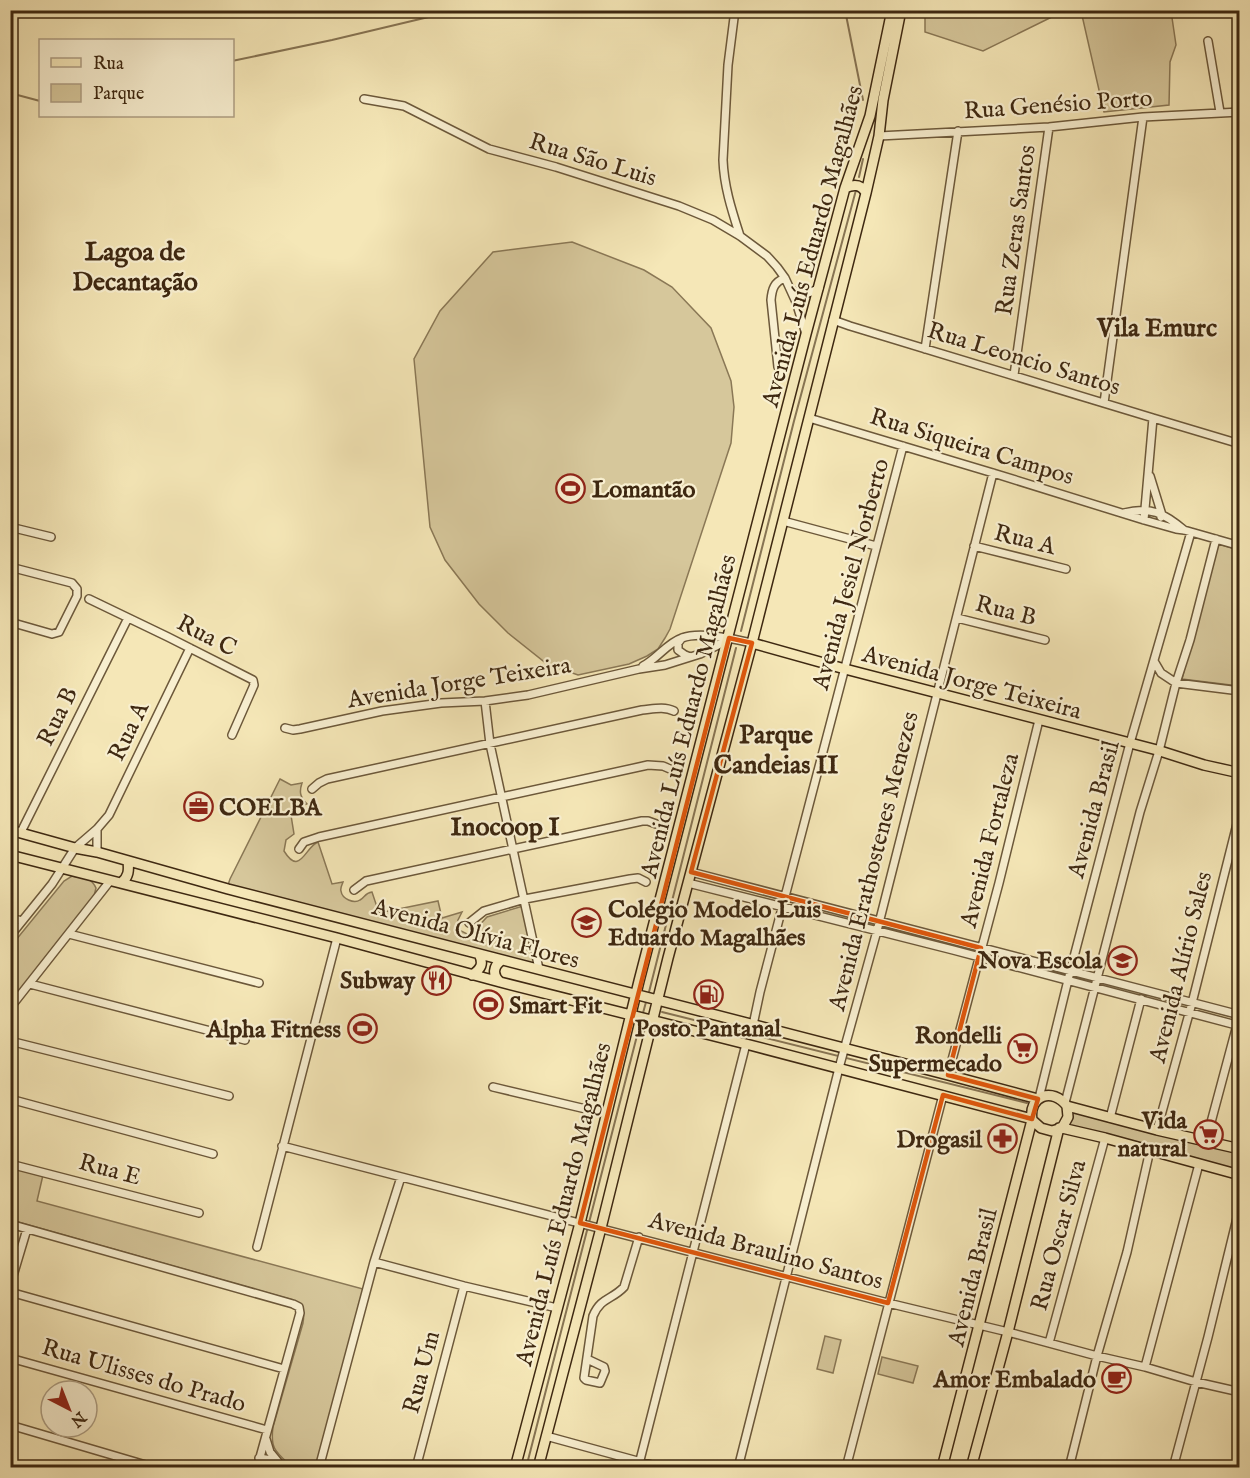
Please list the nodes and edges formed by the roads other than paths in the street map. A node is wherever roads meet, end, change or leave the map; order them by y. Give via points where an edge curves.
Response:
1 (892, 10) edge
2 (901, 10) edge
3 (735, 12) edge
4 (1208, 41) dead end
5 (364, 99) dead end
6 (1239, 111) edge
7 (1220, 112) junction
8 (1143, 117) junction
9 (1049, 127) junction
10 (958, 131) junction
11 (879, 136) junction
12 (845, 188) junction
13 (867, 193) junction
14 (740, 236) junction
15 (786, 278) junction
16 (819, 288) junction
17 (791, 290) junction
18 (833, 320) junction
19 (806, 334) junction
20 (925, 349) junction
21 (778, 367) dead end
22 (1014, 375) junction
23 (1104, 402) junction
24 (808, 418) junction
25 (1153, 418) junction
26 (1239, 444) edge
27 (903, 446) junction
28 (1148, 471) junction
29 (993, 473) junction
30 (1144, 509) junction
31 (1124, 513) junction
32 (1162, 515) junction
33 (1144, 520) junction
34 (783, 521) junction
35 (1158, 524) junction
36 (10, 527) edge
37 (1187, 531) junction
38 (51, 537) dead end
39 (1216, 539) junction
40 (876, 546) junction
41 (974, 546) junction
42 (1239, 546) edge
43 (10, 567) edge
44 (1066, 569) dead end
45 (89, 599) dead end
46 (128, 618) junction
47 (957, 618) junction
48 (10, 622) edge
49 (682, 638) junction
50 (726, 638) junction
51 (1045, 640) dead end
52 (752, 643) junction
53 (190, 648) junction
54 (691, 657) junction
55 (1154, 661) junction
56 (639, 669) junction
57 (845, 669) junction
58 (1176, 683) junction
59 (937, 692) junction
60 (1239, 692) edge
61 (485, 700) junction
62 (674, 711) dead end
63 (1039, 720) junction
64 (285, 728) dead end
65 (232, 735) dead end
66 (1130, 743) junction
67 (489, 744) junction
68 (1158, 751) junction
69 (670, 769) dead end
70 (1239, 773) edge
71 (312, 789) dead end
72 (501, 796) junction
73 (1239, 812) edge
74 (659, 825) dead end
75 (97, 829) junction
76 (10, 830) edge
77 (21, 832) junction
78 (75, 848) junction
79 (299, 849) dead end
80 (513, 849) junction
81 (97, 852) junction
82 (10, 855) edge
83 (128, 861) junction
84 (62, 869) junction
85 (691, 872) junction
86 (110, 881) junction
87 (646, 882) dead end
88 (121, 883) junction
89 (688, 883) junction
90 (354, 890) dead end
91 (787, 896) junction
92 (525, 899) junction
93 (783, 908) junction
94 (10, 918) edge
95 (879, 920) junction
96 (22, 921) junction
97 (469, 923) dead end
98 (877, 931) junction
99 (69, 934) junction
100 (10, 936) edge
101 (336, 938) junction
102 (981, 948) junction
103 (480, 954) junction
104 (979, 958) junction
105 (501, 960) junction
106 (539, 969) junction
107 (1070, 972) junction
108 (472, 975) junction
109 (1098, 979) junction
110 (1069, 980) junction
111 (500, 982) junction
112 (259, 983) dead end
113 (30, 984) junction
114 (1096, 987) junction
115 (636, 995) junction
116 (1141, 999) junction
117 (658, 1001) junction
118 (1192, 1003) junction
119 (10, 1008) edge
120 (1189, 1012) junction
121 (631, 1015) junction
122 (1239, 1016) edge
123 (653, 1020) junction
124 (753, 1025) junction
125 (1238, 1025) edge
126 (245, 1040) dead end
127 (10, 1041) edge
128 (746, 1044) junction
129 (845, 1049) junction
130 (839, 1068) junction
131 (948, 1075) junction
132 (493, 1086) dead end
133 (943, 1095) junction
134 (229, 1096) dead end
135 (1039, 1098) junction
136 (10, 1099) edge
137 (1066, 1105) junction
138 (608, 1114) junction
139 (1110, 1118) junction
140 (1032, 1119) junction
141 (1060, 1128) junction
142 (1157, 1130) junction
143 (1105, 1138) junction
144 (1206, 1141) junction
145 (282, 1146) junction
146 (1239, 1149) edge
147 (1150, 1150) junction
148 (213, 1154) dead end
149 (10, 1164) edge
150 (1199, 1164) junction
151 (1239, 1174) edge
152 (401, 1176) junction
153 (1239, 1206) edge
154 (199, 1213) dead end
155 (582, 1223) junction
156 (10, 1224) edge
157 (598, 1227) junction
158 (27, 1229) junction
159 (639, 1238) junction
160 (256, 1247) dead end
161 (693, 1251) junction
162 (374, 1262) junction
163 (786, 1276) junction
164 (10, 1286) edge
165 (464, 1286) junction
166 (10, 1292) edge
167 (888, 1303) junction
168 (557, 1308) junction
169 (980, 1326) junction
170 (1008, 1332) junction
171 (1049, 1343) junction
172 (1096, 1356) junction
173 (10, 1358) edge
174 (587, 1359) dead end
175 (1145, 1367) junction
176 (284, 1369) junction
177 (1196, 1382) junction
178 (1239, 1392) edge
179 (10, 1425) edge
180 (266, 1434) junction
181 (546, 1436) junction
182 (259, 1458) junction
183 (279, 1463) junction
184 (638, 1465) edge
185 (156, 1467) edge
186 (257, 1467) edge
187 (287, 1467) edge
188 (320, 1467) edge
189 (416, 1467) edge
190 (515, 1467) edge
191 (538, 1467) edge
192 (663, 1467) edge
193 (738, 1467) edge
194 (846, 1467) edge
195 (942, 1467) edge
196 (972, 1467) edge
197 (1069, 1467) edge
198 (1173, 1467) edge

1 - 12 main road, Avenida Luís Eduardo Magalhães via 870,116
2 - 11 main road, Avenida Luís Eduardo Magalhães
3 - 14 street via 728,65 723,175
4 - 7 street
5 - 14 street, Rua São Luis via 404,106 489,149 679,206
6 - 7 street, Rua Genésio Porto
7 - 8 street, Rua Genésio Porto
8 - 9 street, Rua Genésio Porto
8 - 23 street
9 - 10 street, Rua Genésio Porto
9 - 22 street, Rua Zeras Santos
10 - 11 street, Rua Genésio Porto
10 - 20 street
11 - 13 main road, Avenida Luís Eduardo Magalhães
12 - 13 main road via 856,185
12 - 16 main road, Avenida Luís Eduardo Magalhães
13 - 18 main road, Avenida Luís Eduardo Magalhães
14 - 15 street, Rua São Luis via 767,256
15 - 17 street, Rua São Luis
15 - 21 street via 778,281 771,300
16 - 17 street via 807,295
16 - 19 main road, Avenida Luís Eduardo Magalhães
17 - 19 street, Rua São Luis
18 - 20 street, Rua Leoncio Santos
18 - 24 main road, Avenida Luís Eduardo Magalhães
19 - 50 main road, Avenida Luís Eduardo Magalhães
20 - 22 street, Rua Leoncio Santos
22 - 23 street, Rua Leoncio Santos
23 - 25 street, Rua Leoncio Santos
24 - 27 street, Rua Siqueira Campos
24 - 34 main road, Avenida Luís Eduardo Magalhães
25 - 26 street, Rua Leoncio Santos
25 - 28 street
27 - 29 street, Rua Siqueira Campos
27 - 40 street, Avenida Jesiel Norberto
28 - 30 street
28 - 32 street
29 - 31 street, Rua Siqueira Campos
29 - 41 street, Avenida Erathostenes Menezes
30 - 31 street, Rua Siqueira Campos
30 - 32 street, Rua Siqueira Campos
30 - 33 street
31 - 33 street, Rua Siqueira Campos
32 - 35 street
32 - 37 street, Rua Siqueira Campos
33 - 35 street, Rua Siqueira Campos
34 - 40 street
34 - 52 main road, Avenida Luís Eduardo Magalhães
35 - 37 street, Rua Siqueira Campos
36 - 38 street
37 - 39 street, Rua Siqueira Campos
37 - 55 street, Avenida Brasil
39 - 42 street, Rua Siqueira Campos
39 - 58 street, Avenida Brasil
40 - 57 street, Avenida Jesiel Norberto
41 - 44 street, Rua A
41 - 47 street, Avenida Erathostenes Menezes
43 - 48 street via 72,584 77,596 59,632 52,634
45 - 46 street, Rua C
46 - 53 street, Rua C
46 - 77 street, Rua B
47 - 51 street, Rua B
47 - 59 street, Avenida Erathostenes Menezes
49 - 50 street, Avenida Jorge Teixeira
49 - 54 street via 678,650
49 - 56 street, Avenida Jorge Teixeira
50 - 52 street, Avenida Jorge Teixeira
50 - 54 street, Avenida Jorge Teixeira
50 - 115 main road, Avenida Luís Eduardo Magalhães
52 - 57 main road, Avenida Jorge Teixeira
52 - 85 main road, Avenida Luís Eduardo Magalhães
53 - 65 street, Rua C via 253,680
53 - 75 street, Rua A via 109,815
54 - 56 street, Avenida Jorge Teixeira
55 - 58 street via 1161,673
55 - 66 street, Avenida Brasil
56 - 61 street, Avenida Jorge Teixeira via 528,695
57 - 59 main road, Avenida Jorge Teixeira
57 - 91 street, Avenida Jesiel Norberto
58 - 60 street
58 - 68 street, Avenida Brasil
59 - 63 main road, Avenida Jorge Teixeira
59 - 95 street, Avenida Erathostenes Menezes
61 - 64 street, Avenida Jorge Teixeira via 441,703 300,729
61 - 67 street
62 - 67 street via 642,710
63 - 66 main road, Avenida Jorge Teixeira
63 - 102 street, Avenida Fortaleza
66 - 68 main road, Avenida Jorge Teixeira
66 - 107 street, Avenida Brasil
67 - 71 street via 327,779
67 - 72 street
68 - 70 main road, Avenida Jorge Teixeira
68 - 109 street, Avenida Brasil
69 - 72 street via 648,765
72 - 79 street via 310,839
72 - 80 street
73 - 118 street, Avenida Alírio Sales
74 - 80 street via 642,821
75 - 78 street, Rua A
75 - 81 street
76 - 77 main road, Avenida Olívia Flores
77 - 78 main road, Avenida Olívia Flores
78 - 81 main road, Avenida Olívia Flores
78 - 84 street, Rua A
80 - 90 street via 366,881
80 - 92 street
81 - 83 main road, Avenida Olívia Flores
82 - 84 main road, Avenida Olívia Flores
83 - 88 main road via 127,877
83 - 103 main road, Avenida Olívia Flores
84 - 86 main road, Avenida Olívia Flores
84 - 96 street, Rua A
85 - 89 main road, Avenida Luís Eduardo Magalhães
85 - 91 street
86 - 88 main road, Avenida Olívia Flores
86 - 99 street
87 - 92 street via 630,879
88 - 101 main road, Avenida Olívia Flores
89 - 93 street
89 - 117 main road, Avenida Luís Eduardo Magalhães
91 - 93 street, Avenida Jesiel Norberto
91 - 95 street
92 - 97 street via 484,911
92 - 106 street
93 - 98 street
93 - 124 street, Avenida Jesiel Norberto
94 - 96 street
95 - 98 street, Avenida Erathostenes Menezes
95 - 102 street
96 - 100 street, Rua A
98 - 104 street
98 - 129 street, Avenida Erathostenes Menezes
99 - 112 street
99 - 113 street
101 - 108 main road, Avenida Olívia Flores
101 - 145 street
102 - 104 street, Avenida Fortaleza
102 - 107 street
103 - 105 main road, Avenida Olívia Flores
103 - 108 main road via 483,963
104 - 110 street
104 - 131 street, Avenida Fortaleza
105 - 106 main road, Avenida Olívia Flores
105 - 111 main road via 494,972
106 - 115 main road, Avenida Olívia Flores
107 - 109 street
107 - 110 street, Avenida Brasil
108 - 111 main road, Avenida Olívia Flores
109 - 114 street, Avenida Brasil
109 - 118 street
110 - 114 street
110 - 135 street, Avenida Brasil
111 - 121 main road, Avenida Olívia Flores
113 - 119 street
113 - 126 street
114 - 116 street
114 - 137 street, Avenida Brasil
115 - 117 main road, Avenida Olívia Flores
115 - 121 main road, Avenida Luís Eduardo Magalhães
116 - 120 street
116 - 139 street
117 - 123 main road, Avenida Luís Eduardo Magalhães
117 - 124 main road, Avenida Olívia Flores
118 - 120 street, Avenida Alírio Sales
118 - 122 street
120 - 125 street
120 - 142 street, Avenida Alírio Sales
121 - 123 main road, Avenida Olívia Flores
121 - 138 main road, Avenida Luís Eduardo Magalhães
123 - 128 main road, Avenida Olívia Flores
123 - 157 main road, Avenida Luís Eduardo Magalhães
124 - 129 main road, Avenida Olívia Flores
125 - 144 street
127 - 134 street
128 - 130 main road, Avenida Olívia Flores
128 - 161 street
129 - 130 street, Avenida Erathostenes Menezes
129 - 131 main road, Avenida Olívia Flores
130 - 133 main road, Avenida Olívia Flores
130 - 163 street
131 - 135 main road, Avenida Olívia Flores
132 - 138 street
133 - 140 main road, Avenida Olívia Flores
133 - 167 street
135 - 137 main road, Avenida Olívia Flores via 1051,1095
135 - 140 main road, Avenida Brasil via 1034,1103
136 - 148 street
137 - 139 main road, Avenida Olívia Flores
137 - 141 main road, Avenida Brasil via 1068,1117
138 - 155 main road, Avenida Luís Eduardo Magalhães
139 - 142 main road, Avenida Olívia Flores
140 - 141 main road, Avenida Olívia Flores via 1041,1128
140 - 169 main road, Avenida Brasil
141 - 143 main road, Avenida Olívia Flores
141 - 170 main road, Avenida Brasil
142 - 144 main road, Avenida Olívia Flores
143 - 147 main road, Avenida Olívia Flores
143 - 171 street, Rua Oscar Silva
144 - 146 main road, Avenida Olívia Flores
145 - 152 street, Avenida Braulino Santos
145 - 160 street
147 - 150 main road, Avenida Olívia Flores
147 - 172 street via 1127,1252
149 - 154 street, Rua E
150 - 151 main road, Avenida Olívia Flores
150 - 175 street
152 - 155 street, Avenida Braulino Santos
152 - 162 street
153 - 177 street
155 - 157 street, Avenida Braulino Santos
155 - 168 main road, Avenida Luís Eduardo Magalhães
156 - 158 street
157 - 159 street, Avenida Braulino Santos
157 - 181 main road, Avenida Luís Eduardo Magalhães
158 - 164 street
158 - 176 street via 294,1304 300,1313
159 - 161 street, Avenida Braulino Santos
159 - 174 street via 624,1287 602,1302 592,1316
161 - 163 street, Avenida Braulino Santos
161 - 184 street
162 - 165 street
162 - 188 street
163 - 167 street, Avenida Braulino Santos
163 - 193 street
165 - 168 street
165 - 189 street, Rua Um
166 - 176 street
167 - 169 street, Avenida Braulino Santos
167 - 194 street
168 - 190 main road, Avenida Luís Eduardo Magalhães
169 - 170 street, Avenida Braulino Santos
169 - 195 main road, Avenida Brasil
170 - 171 street, Avenida Braulino Santos
170 - 196 main road, Avenida Brasil
171 - 172 street, Avenida Braulino Santos
172 - 175 street, Avenida Braulino Santos
172 - 197 street
173 - 180 street, Rua Ulisses do Prado
175 - 177 street, Avenida Braulino Santos
176 - 180 street
177 - 178 street, Avenida Braulino Santos
177 - 198 street
179 - 185 street
180 - 182 street
180 - 183 street via 270,1452
181 - 184 street
181 - 191 main road, Avenida Luís Eduardo Magalhães
182 - 183 street
182 - 186 street
183 - 187 street
184 - 192 street

